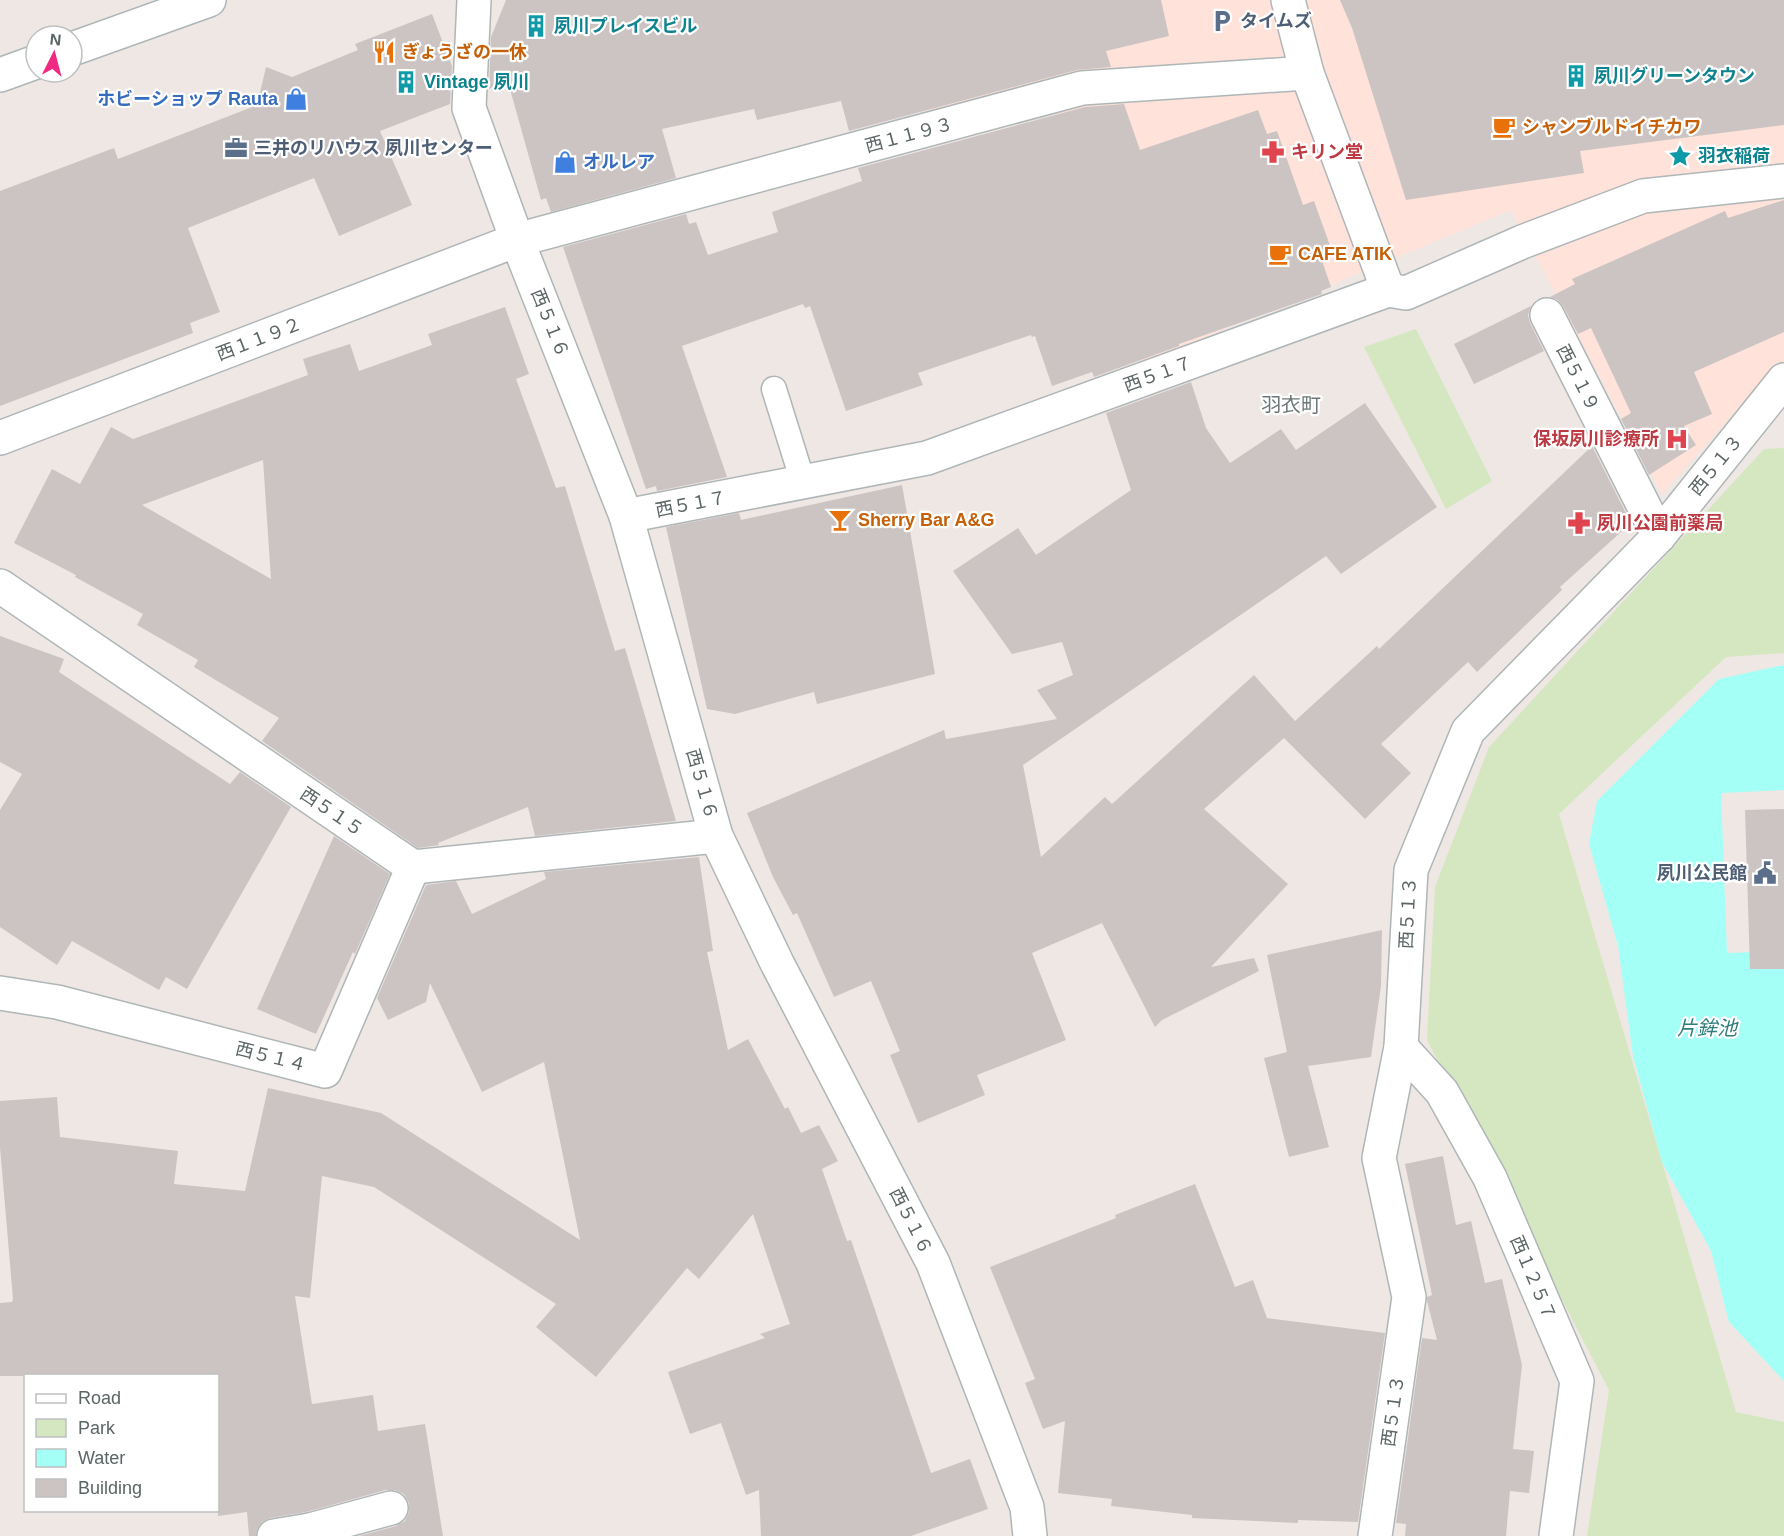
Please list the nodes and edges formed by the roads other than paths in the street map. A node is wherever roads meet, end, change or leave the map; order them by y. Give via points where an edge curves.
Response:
1 (209, 0) edge
2 (474, 0) edge
3 (1288, 0) edge
4 (84, 45) edge
5 (24, 66) edge
6 (1307, 73) junction
7 (0, 75) edge
8 (1784, 181) edge
9 (517, 240) junction
10 (1388, 290) junction
11 (1547, 315) dead end
12 (1784, 380) edge
13 (774, 389) dead end
14 (0, 438) edge
15 (803, 482) junction
16 (626, 516) junction
17 (1659, 536) junction
18 (0, 586) edge
19 (716, 836) junction
20 (413, 867) junction
21 (0, 993) edge
22 (1401, 1047) junction
23 (391, 1508) dead end
24 (310, 1533) edge
25 (274, 1536) edge
26 (1030, 1536) edge
27 (1375, 1536) edge
28 (1556, 1536) edge

1 - 4 street
2 - 9 street, 西５１６ via 469,108
3 - 6 street
5 - 7 street
6 - 9 street, 西１１９３ via 1082,88
6 - 10 street
8 - 10 street, 西５１７ via 1643,196 1522,242 1406,293
9 - 14 street, 西１１９２
9 - 16 street, 西５１６
10 - 15 street, 西５１７ via 927,458
11 - 17 street, 西５１９
12 - 17 street, 西５１３
13 - 15 lane
15 - 16 street, 西５１７
16 - 19 street, 西５１６
17 - 22 street, 西５１３ via 1468,731 1411,870
18 - 20 street, 西５１５
19 - 20 street
19 - 26 street, 西５１６ via 777,963 933,1263 1027,1507
20 - 21 street, 西５１４ via 325,1071 57,1002
22 - 27 street, 西５１３ via 1379,1158 1409,1297
22 - 28 street, 西１２５７ via 1442,1092 1490,1178 1577,1380
23 - 24 street
24 - 25 street

